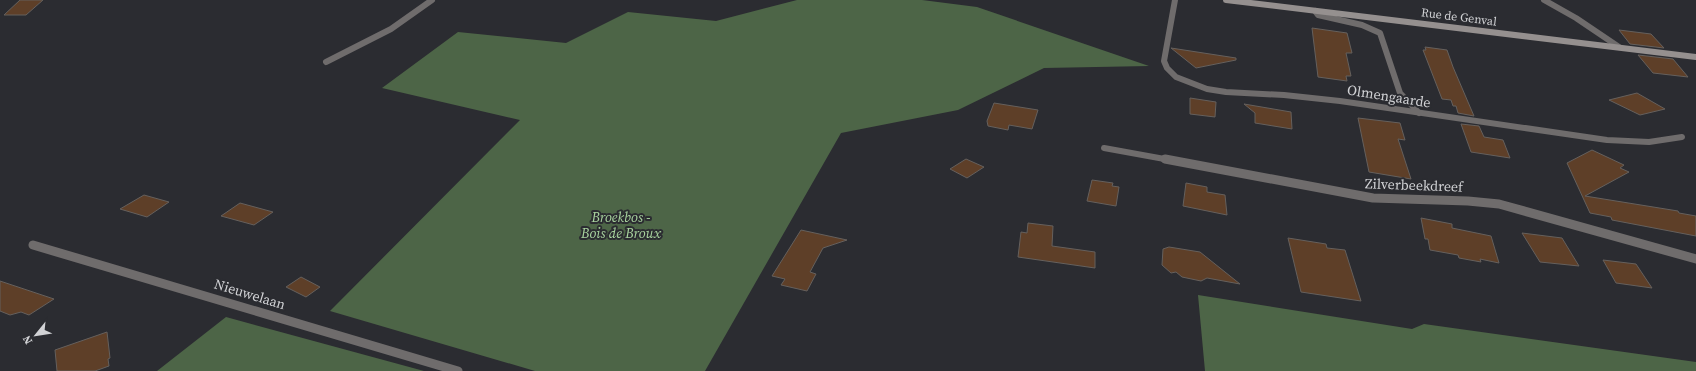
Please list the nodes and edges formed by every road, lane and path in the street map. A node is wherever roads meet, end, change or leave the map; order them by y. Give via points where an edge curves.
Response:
1 (432, 0) edge
2 (1175, 0) edge
3 (1226, 0) edge
4 (1544, 0) edge
5 (1315, 11) junction
6 (1619, 47) junction
7 (1696, 57) edge
8 (326, 62) dead end
9 (1419, 114) junction
10 (1682, 138) dead end
11 (1104, 148) dead end
12 (33, 245) dead end
13 (1696, 258) edge
14 (458, 371) edge

1 - 8 street via 391,29
2 - 9 street, Olmengaarde via 1164,61 1176,77 1220,91 1291,95
3 - 5 street, Rue de Genval
4 - 6 street
5 - 6 street, Rue de Genval
5 - 9 street via 1318,15 1362,25 1380,33 1400,93
6 - 7 street, Rue de Genval
9 - 10 street, Olmengaarde via 1607,140 1649,142
11 - 13 street, Zilverbeekdreef via 1373,198 1480,201 1499,204
12 - 14 street, Nieuwelaan

